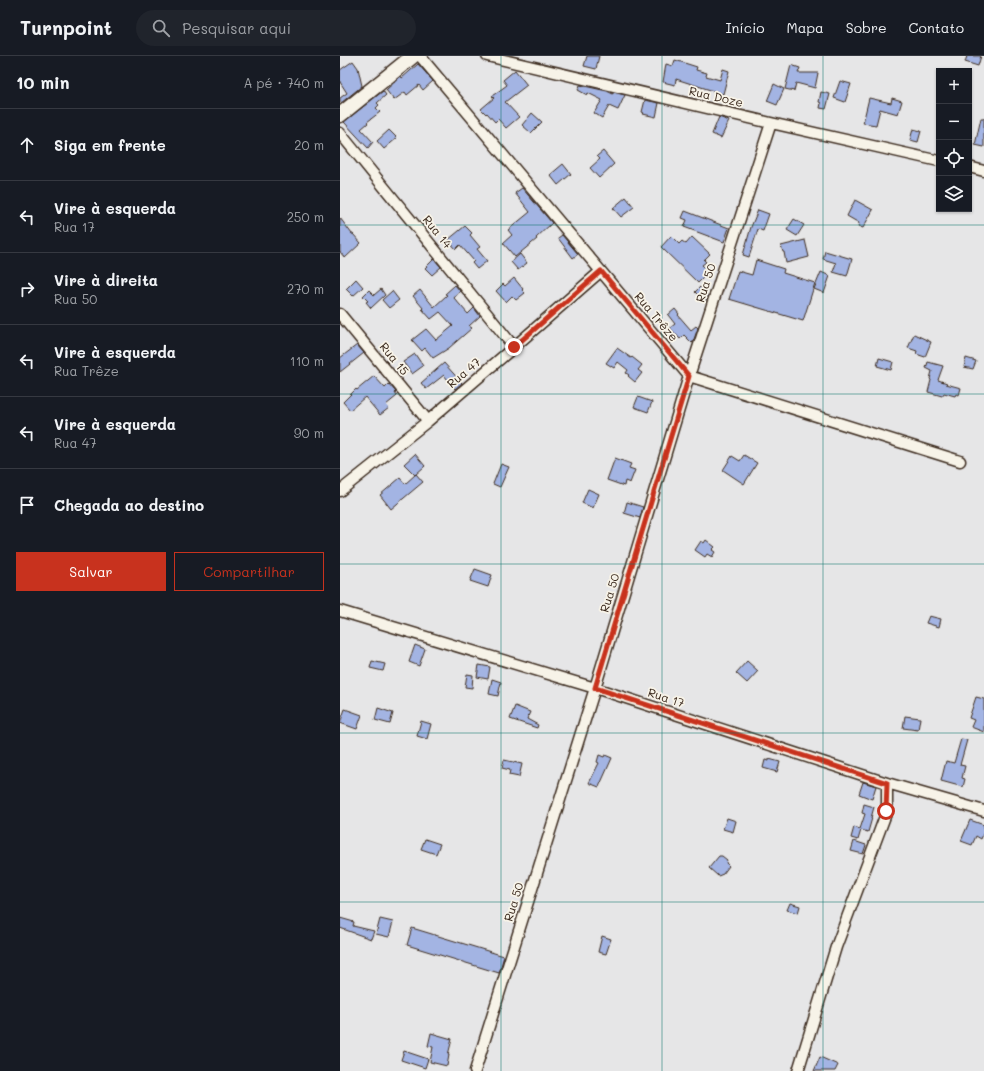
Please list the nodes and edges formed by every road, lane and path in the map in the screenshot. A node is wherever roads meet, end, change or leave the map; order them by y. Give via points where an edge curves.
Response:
1 (413, 56) edge
2 (420, 56) edge
3 (487, 56) edge
4 (340, 115) edge
5 (771, 123) junction
6 (340, 133) edge
7 (936, 160) edge
8 (972, 169) edge
9 (984, 171) edge
10 (601, 271) junction
11 (340, 314) edge
12 (514, 347) junction
13 (689, 376) junction
14 (428, 421) junction
15 (960, 461) dead end
16 (340, 491) edge
17 (340, 611) edge
18 (595, 688) junction
19 (887, 783) junction
20 (984, 811) edge
21 (475, 1071) edge
22 (798, 1071) edge

1 - 4 main road
2 - 10 street, Rua Trêze
3 - 5 street, Rua Doze
5 - 7 street, Rua Doze
5 - 13 street, Rua 50
6 - 12 street, Rua 14
8 - 9 street
10 - 12 street, Rua 47
10 - 13 street, Rua Trêze
11 - 14 street, Rua 15
12 - 14 street, Rua 47
13 - 15 street
13 - 18 street, Rua 50
14 - 16 street, Rua 47
17 - 18 street, Rua 17
18 - 19 street, Rua 17
18 - 21 street, Rua 50
19 - 20 street, Rua 17
19 - 22 street via 886,811 836,947

